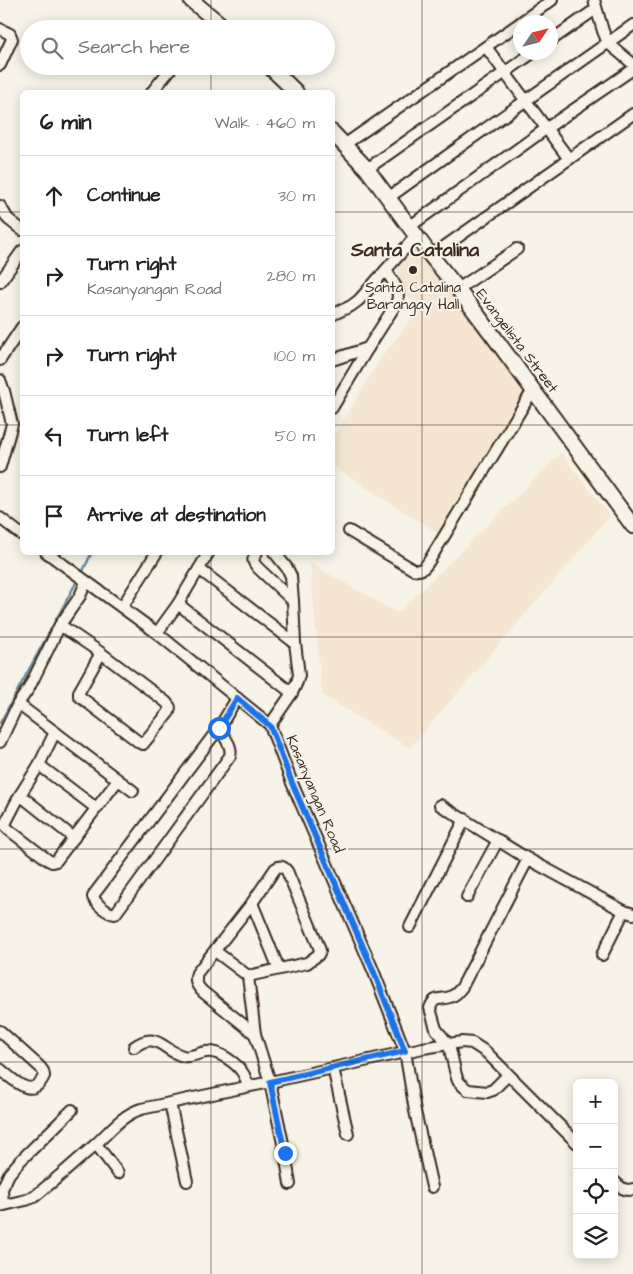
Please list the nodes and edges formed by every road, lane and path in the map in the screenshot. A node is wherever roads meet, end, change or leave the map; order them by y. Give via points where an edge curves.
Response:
1 (191, 0) edge
2 (552, 0) edge
3 (595, 4) edge
4 (532, 15) edge
5 (206, 20) edge
6 (633, 25) edge
7 (513, 28) edge
8 (0, 29) edge
9 (558, 34) edge
10 (608, 43) junction
11 (486, 47) junction
12 (523, 60) edge
13 (633, 64) edge
14 (0, 65) edge
15 (633, 69) edge
16 (506, 72) junction
17 (166, 75) edge
18 (278, 75) edge
19 (154, 90) edge
20 (294, 90) edge
21 (526, 100) junction
22 (633, 114) edge
23 (547, 128) junction
24 (335, 135) edge
25 (344, 145) junction
26 (569, 159) junction
27 (367, 169) junction
28 (388, 198) junction
29 (0, 206) edge
30 (20, 228) edge
31 (413, 231) junction
32 (517, 249) dead end
33 (20, 255) edge
34 (431, 256) junction
35 (386, 270) junction
36 (0, 282) edge
37 (458, 289) junction
38 (335, 314) edge
39 (20, 330) edge
40 (368, 348) junction
41 (335, 359) edge
42 (0, 360) edge
43 (0, 380) edge
44 (533, 390) junction
45 (335, 403) edge
46 (0, 467) edge
47 (0, 518) edge
48 (633, 526) edge
49 (348, 531) dead end
50 (20, 533) edge
51 (50, 555) edge
52 (155, 555) edge
53 (207, 555) edge
54 (255, 555) edge
55 (276, 555) edge
56 (199, 569) junction
57 (86, 582) junction
58 (293, 601) junction
59 (178, 604) junction
60 (122, 607) junction
61 (60, 626) junction
62 (157, 633) junction
63 (295, 644) junction
64 (101, 653) junction
65 (292, 693) junction
66 (237, 698) junction
67 (18, 704) junction
68 (270, 726) junction
69 (219, 728) junction
70 (55, 732) junction
71 (0, 742) edge
72 (38, 765) junction
73 (118, 780) junction
74 (133, 791) dead end
75 (20, 795) junction
76 (440, 805) dead end
77 (96, 808) junction
78 (465, 820) junction
79 (74, 838) junction
80 (498, 840) junction
81 (528, 858) junction
82 (467, 897) dead end
83 (252, 903) junction
84 (629, 913) edge
85 (410, 927) dead end
86 (215, 950) junction
87 (602, 955) dead end
88 (279, 969) junction
89 (248, 976) junction
90 (0, 1031) edge
91 (255, 1034) junction
92 (450, 1045) junction
93 (134, 1047) dead end
94 (405, 1051) junction
95 (334, 1068) junction
96 (0, 1069) edge
97 (508, 1074) junction
98 (270, 1082) junction
99 (248, 1086) junction
100 (170, 1103) junction
101 (72, 1110) dead end
102 (348, 1134) dead end
103 (573, 1139) edge
104 (96, 1144) junction
105 (118, 1173) dead end
106 (187, 1181) dead end
107 (290, 1184) dead end
108 (618, 1184) edge
109 (432, 1187) dead end
110 (633, 1189) edge
111 (2, 1206) edge

1 - 5 main road
2 - 4 street
3 - 9 street
3 - 10 street
6 - 10 street
7 - 11 street
8 - 14 street via 10,34 12,39
10 - 13 street
10 - 21 street
11 - 16 street
11 - 25 street
12 - 16 street
15 - 23 street
16 - 21 street
16 - 27 street
17 - 19 street
18 - 20 main road
21 - 23 street
21 - 28 street
22 - 26 street
23 - 26 street
23 - 31 street
24 - 25 main road, Evangelista Street
25 - 27 main road, Evangelista Street
26 - 34 street
27 - 28 main road, Evangelista Street
28 - 31 main road, Evangelista Street
29 - 30 street
31 - 34 main road, Evangelista Street
31 - 35 street
32 - 37 street
33 - 36 street
34 - 37 main road, Evangelista Street
35 - 38 street via 359,300
35 - 40 street via 399,297
37 - 44 main road, Evangelista Street
39 - 42 street
40 - 41 street
40 - 45 street
43 - 46 street via 12,424
44 - 48 main road, Evangelista Street
44 - 49 street via 423,569 414,570
47 - 50 street
51 - 57 street, Kasanyangan Road
52 - 60 street
53 - 56 street
54 - 58 street via 253,562
55 - 58 street via 290,573
56 - 59 street
56 - 63 street
57 - 60 street, Kasanyangan Road
57 - 61 street
58 - 63 street
59 - 62 street
59 - 65 street
60 - 62 street, Kasanyangan Road
61 - 64 street
61 - 67 street
62 - 66 street, Kasanyangan Road
63 - 65 street via 299,675
64 - 64 street via 170,707 144,744 78,696
65 - 68 street
66 - 68 street, Kasanyangan Road
66 - 69 street
67 - 70 street
67 - 71 street
68 - 94 street, Kasanyangan Road
69 - 69 street via 95,893 95,901 112,914 230,756 231,748
70 - 72 street
70 - 73 street
72 - 75 street
72 - 77 street
73 - 74 street
73 - 77 street
75 - 79 street
75 - 79 street via 6,822 8,830 52,862
76 - 78 street
77 - 79 street
78 - 80 street
78 - 85 street
80 - 81 street
80 - 82 street
81 - 84 street
81 - 92 street via 462,987 452,997 434,1000 430,1008 436,1028
83 - 86 street
83 - 88 street
83 - 88 street via 275,869 284,867 320,951 307,963
84 - 87 street
86 - 89 street
86 - 91 street via 195,978 196,984
88 - 89 street
89 - 91 street
90 - 96 street via 40,1067 44,1076 37,1086 28,1089
91 - 98 street
92 - 94 street
92 - 97 street via 472,1043
92 - 97 street via 458,1081 468,1090 488,1092
93 - 99 street via 146,1040 181,1056 214,1052 240,1069
94 - 95 street
94 - 109 street, Kasanyangan Road
95 - 98 street
95 - 102 street
97 - 103 street
98 - 99 street
98 - 107 street
99 - 100 street
100 - 104 street via 132,1112
100 - 106 street
101 - 111 street via 9,1174 2,1189
104 - 105 street
104 - 111 street via 34,1197
108 - 110 street via 624,1189

